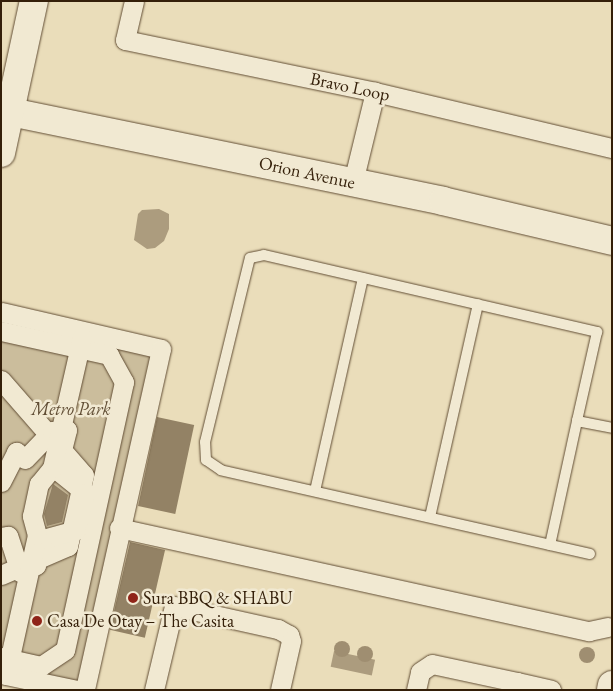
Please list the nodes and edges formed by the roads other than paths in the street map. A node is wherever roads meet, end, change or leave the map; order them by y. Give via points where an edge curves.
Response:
1 (34, 1) edge
2 (134, 1) edge
3 (375, 92) junction
4 (6, 111) edge
5 (612, 148) edge
6 (1, 153) edge
7 (353, 182) junction
8 (612, 241) edge
9 (363, 278) junction
10 (478, 304) junction
11 (1, 312) edge
12 (1, 331) edge
13 (82, 340) junction
14 (1, 380) edge
15 (577, 421) junction
16 (612, 428) edge
17 (57, 439) junction
18 (1, 482) edge
19 (315, 491) junction
20 (84, 512) junction
21 (430, 517) junction
22 (120, 524) junction
23 (1, 537) edge
24 (550, 545) junction
25 (590, 554) dead end
26 (24, 566) edge
27 (608, 627) dead end
28 (4, 666) edge
29 (612, 685) edge
30 (516, 686) edge
31 (77, 690) edge
32 (86, 690) edge
33 (154, 690) edge
34 (280, 690) edge
35 (416, 690) edge
36 (551, 690) edge
37 (610, 690) edge

1 - 4 street
2 - 3 street, Bravo Loop via 125,40
3 - 5 street, Bravo Loop
3 - 7 street
4 - 6 street
4 - 7 street, Orion Avenue
7 - 8 street, Orion Avenue
9 - 10 lane
9 - 19 lane
9 - 19 lane via 264,255 250,258 205,442 206,460 221,470
10 - 15 lane via 596,332
10 - 21 lane
11 - 13 street
12 - 13 street
13 - 17 street
13 - 20 street via 109,355 124,382
13 - 22 street via 160,349
14 - 17 street
15 - 16 lane
15 - 24 lane
17 - 18 street via 25,459 16,452
17 - 20 street via 84,475 80,489
17 - 26 street via 52,468 39,484 32,516 37,535
19 - 21 lane
20 - 22 street
20 - 26 street via 71,531 68,546
20 - 28 street via 65,650 41,666
21 - 24 lane
22 - 27 street via 589,631
22 - 32 street
23 - 26 street via 8,536
24 - 25 lane
26 - 28 street
28 - 31 street
29 - 37 street
30 - 35 street via 432,664 420,672
30 - 36 street
33 - 34 street via 174,606 278,629 289,635 291,641

